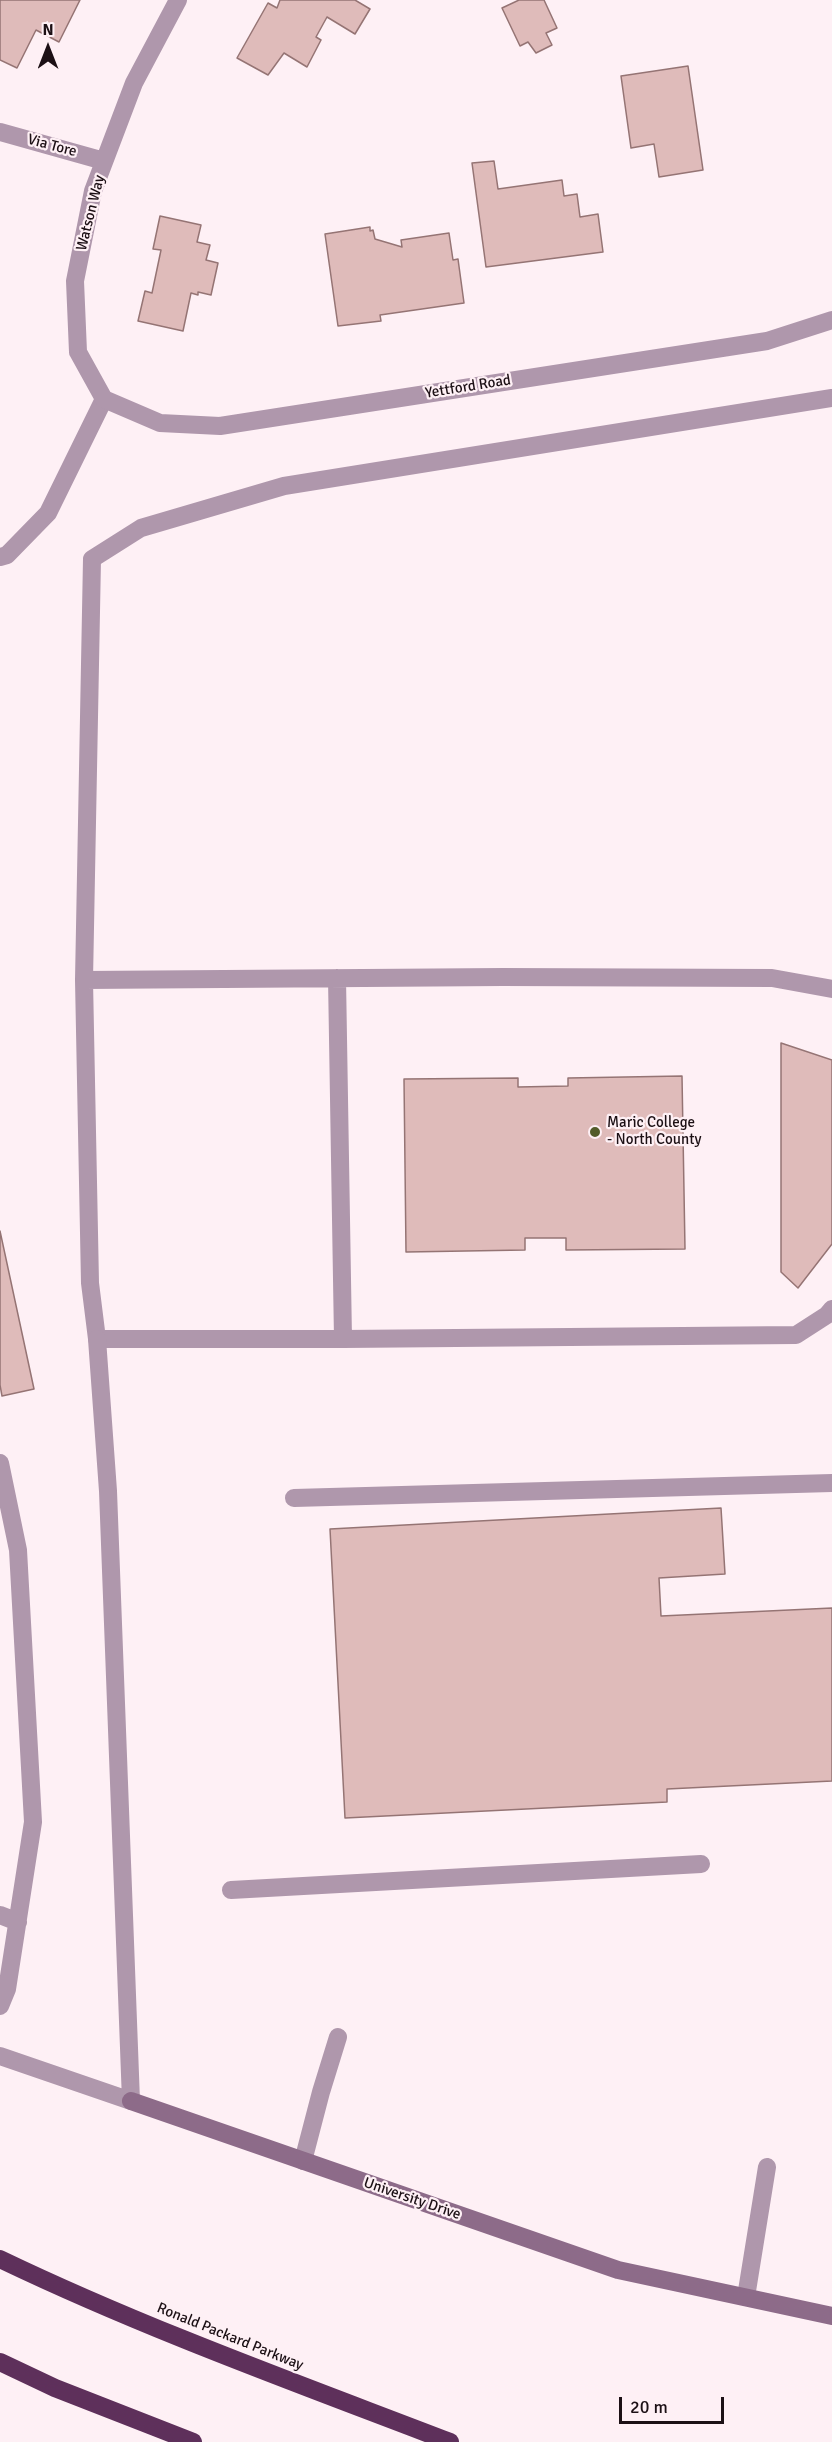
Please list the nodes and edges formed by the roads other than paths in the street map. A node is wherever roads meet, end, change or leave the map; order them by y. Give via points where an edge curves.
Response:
1 (178, 0) edge
2 (0, 132) edge
3 (104, 160) junction
4 (832, 320) edge
5 (832, 398) edge
6 (104, 399) junction
7 (0, 557) edge
8 (337, 978) junction
9 (84, 980) junction
10 (832, 989) edge
11 (832, 1309) edge
12 (97, 1339) junction
13 (343, 1340) junction
14 (0, 1462) edge
15 (832, 1483) edge
16 (294, 1498) dead end
17 (701, 1864) dead end
18 (231, 1890) dead end
19 (0, 1915) edge
20 (18, 1922) junction
21 (0, 2006) edge
22 (338, 2037) dead end
23 (0, 2056) edge
24 (131, 2101) junction
25 (303, 2161) junction
26 (767, 2167) dead end
27 (0, 2259) edge
28 (746, 2297) junction
29 (832, 2316) edge
30 (0, 2362) edge
31 (193, 2442) edge
32 (450, 2442) edge

1 - 3 street, Watson Way via 134,83
2 - 3 street, Via Tore
3 - 6 street, Watson Way via 93,192 75,281 78,352
4 - 6 street, Yettford Road via 767,341 220,426 160,423
5 - 9 street via 284,486 141,528 92,559
6 - 7 street via 48,513 7,555
8 - 9 street
8 - 10 street via 772,978
8 - 13 street
9 - 12 street via 90,1283
11 - 13 street via 796,1335
12 - 13 street
12 - 24 street via 108,1491
14 - 20 street via 18,1550 33,1822
15 - 16 street
17 - 18 street
19 - 20 street
20 - 21 street via 7,1989
22 - 25 street
23 - 24 street, University Drive
24 - 25 street, University Drive
25 - 28 street, University Drive via 618,2270
26 - 28 street
27 - 32 highway, Ronald Packard Parkway via 260,2370
28 - 29 street, University Drive
30 - 31 highway

